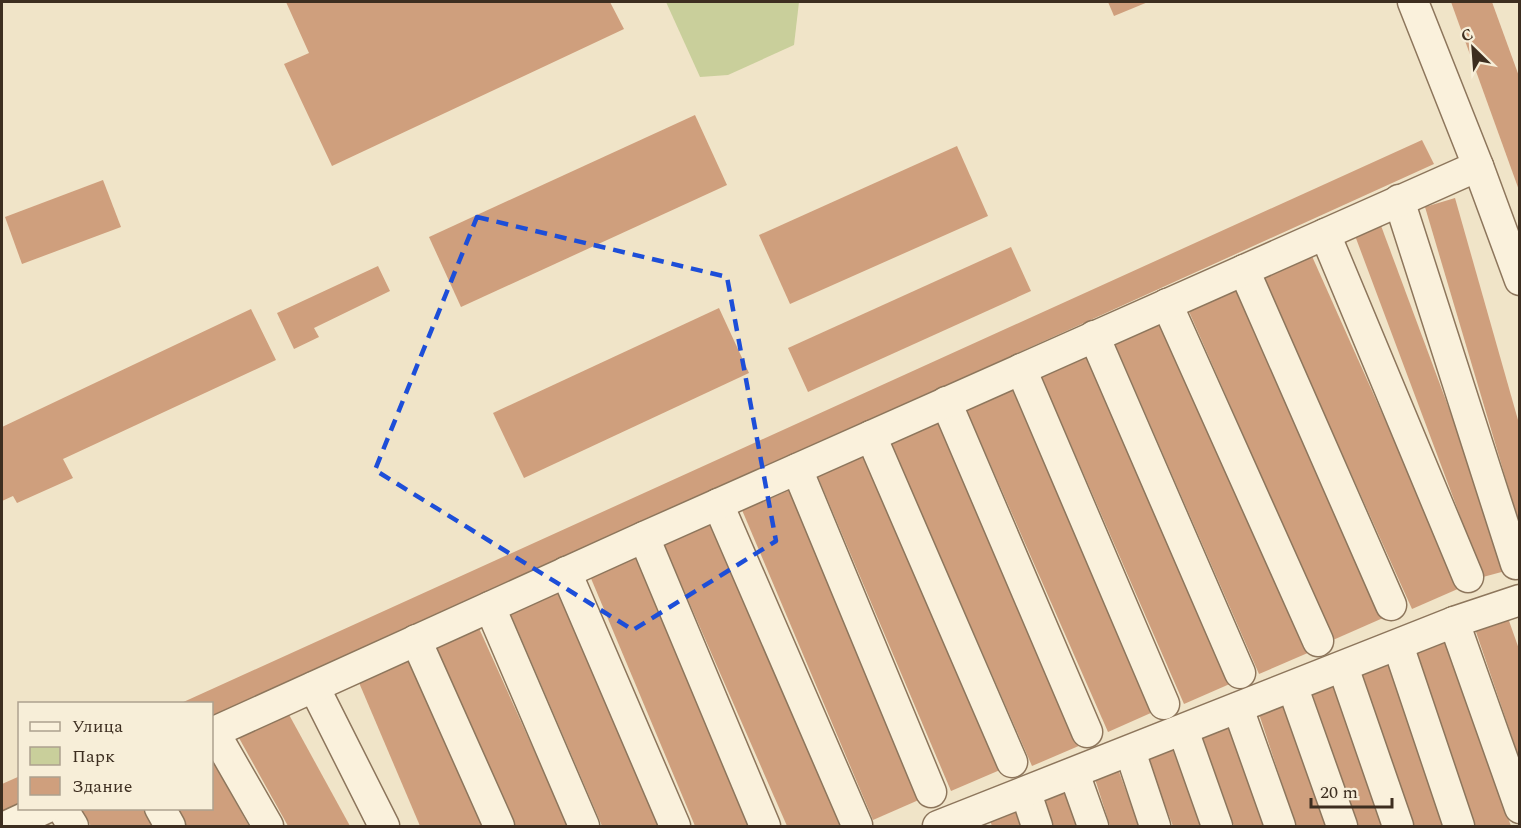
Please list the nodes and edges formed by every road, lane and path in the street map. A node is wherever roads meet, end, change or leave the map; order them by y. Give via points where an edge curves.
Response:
1 (1413, 2) edge
2 (1478, 166) junction
3 (1399, 200) junction
4 (1325, 234) junction
5 (1244, 270) junction
6 (1520, 280) edge
7 (1167, 304) junction
8 (1094, 336) junction
9 (1021, 369) junction
10 (945, 402) junction
11 (871, 436) junction
12 (797, 469) junction
13 (718, 504) junction
14 (644, 537) junction
15 (1516, 564) dead end
16 (566, 572) junction
17 (1468, 577) dead end
18 (1520, 600) edge
19 (1391, 605) dead end
20 (490, 607) junction
21 (1454, 622) junction
22 (416, 640) junction
23 (1318, 641) dead end
24 (1398, 645) junction
25 (1343, 667) junction
26 (1239, 673) dead end
27 (314, 687) junction
28 (1293, 688) junction
29 (1164, 704) dead end
30 (1238, 708) junction
31 (1183, 730) junction
32 (1087, 732) dead end
33 (213, 733) edge
34 (1130, 751) junction
35 (1012, 762) dead end
36 (1074, 773) junction
37 (931, 792) dead end
38 (1026, 793) junction
39 (1520, 808) edge
40 (42, 810) edge
41 (63, 810) edge
42 (161, 810) edge
43 (973, 820) edge
44 (857, 825) dead end
45 (7, 826) edge
46 (72, 826) edge
47 (170, 826) edge
48 (267, 826) edge
49 (384, 826) edge
50 (499, 826) edge
51 (584, 826) edge
52 (675, 826) edge
53 (765, 826) edge
54 (938, 826) edge
55 (1037, 826) edge
56 (1093, 826) edge
57 (1155, 826) edge
58 (1217, 826) edge
59 (1280, 826) edge
60 (1342, 826) edge
61 (1398, 826) edge
62 (1459, 826) edge

1 - 2 lane
2 - 3 lane
2 - 6 lane
3 - 4 lane
3 - 15 lane
4 - 5 lane
4 - 17 lane
5 - 7 lane
5 - 19 lane
7 - 8 lane
7 - 23 lane
8 - 9 lane
8 - 26 lane
9 - 10 lane
9 - 29 lane
10 - 11 lane
10 - 32 lane
11 - 12 lane
11 - 35 lane
12 - 13 lane
12 - 37 lane
13 - 14 lane
13 - 44 lane
14 - 16 lane
14 - 53 lane
16 - 20 lane
16 - 52 lane
18 - 21 lane
20 - 22 lane
20 - 51 lane
21 - 24 lane
21 - 39 lane
22 - 27 lane
22 - 50 lane
24 - 25 lane
24 - 62 lane
25 - 28 lane
25 - 61 lane
27 - 33 lane
27 - 49 lane
28 - 30 lane
28 - 60 lane
30 - 31 lane
30 - 59 lane
31 - 34 lane
31 - 58 lane
33 - 48 lane
34 - 36 lane
34 - 57 lane
36 - 38 lane
36 - 56 lane
38 - 43 lane
38 - 55 lane
40 - 45 lane
41 - 46 lane
42 - 47 lane
43 - 54 lane

